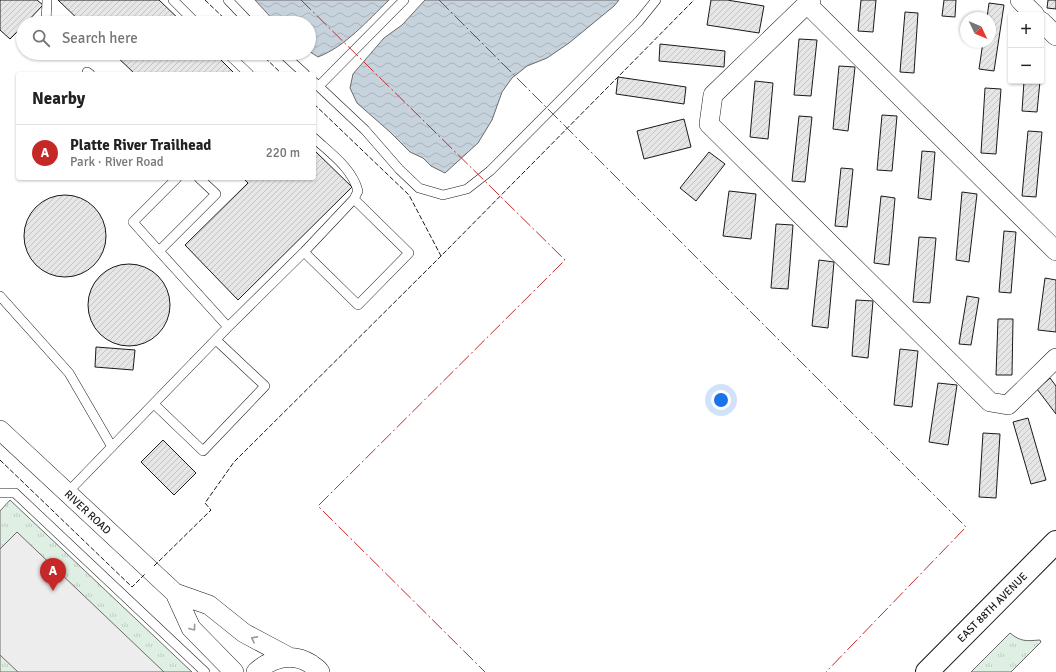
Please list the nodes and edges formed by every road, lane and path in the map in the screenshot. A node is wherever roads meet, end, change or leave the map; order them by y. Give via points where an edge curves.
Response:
1 (47, 0) edge
2 (173, 0) edge
3 (228, 0) edge
4 (404, 0) edge
5 (656, 0) edge
6 (1020, 0) edge
7 (809, 2) edge
8 (1032, 12) edge
9 (46, 16) edge
10 (189, 16) edge
11 (243, 16) edge
12 (1044, 24) edge
13 (1056, 36) edge
14 (234, 60) edge
15 (290, 60) edge
16 (247, 72) edge
17 (303, 72) edge
18 (316, 84) edge
19 (316, 140) edge
20 (175, 180) edge
21 (202, 180) edge
22 (354, 199) junction
23 (159, 251) junction
24 (1056, 251) edge
25 (304, 252) junction
26 (0, 296) edge
27 (228, 327) junction
28 (216, 340) junction
29 (1056, 358) edge
30 (154, 404) junction
31 (0, 430) edge
32 (112, 447) junction
33 (67, 493) junction
34 (0, 494) edge
35 (1056, 542) edge
36 (175, 594) junction
37 (289, 657) junction
38 (205, 672) edge
39 (234, 672) edge
40 (256, 672) edge
41 (320, 672) edge
42 (927, 672) edge

1 - 9 lane
2 - 10 lane
3 - 11 lane
4 - 18 lane
5 - 18 lane via 639,21 490,171 467,189 443,195 419,188 365,130
6 - 8 street
7 - 24 street
7 - 29 street via 713,95 709,124 990,402 1008,405
12 - 13 street
14 - 16 lane
15 - 17 lane
19 - 22 lane via 355,180 358,191
20 - 23 lane via 133,222
21 - 23 lane via 216,194
22 - 25 lane
22 - 25 lane via 409,253 358,305
23 - 27 lane
25 - 27 lane
26 - 32 lane via 69,373
27 - 28 lane
28 - 30 lane
28 - 30 lane via 265,386 204,451
30 - 32 lane
31 - 33 street, RIVER ROAD
32 - 33 lane
33 - 36 street, RIVER ROAD
34 - 38 lane via 15,493
35 - 42 main road, EAST 88TH AVENUE
37 -> 36 street, RIVER ROAD via 244,633 209,605
36 -> 39 street, RIVER ROAD via 191,628
37 - 40 street via 276,659
37 - 41 street, RIVER ROAD via 305,661

